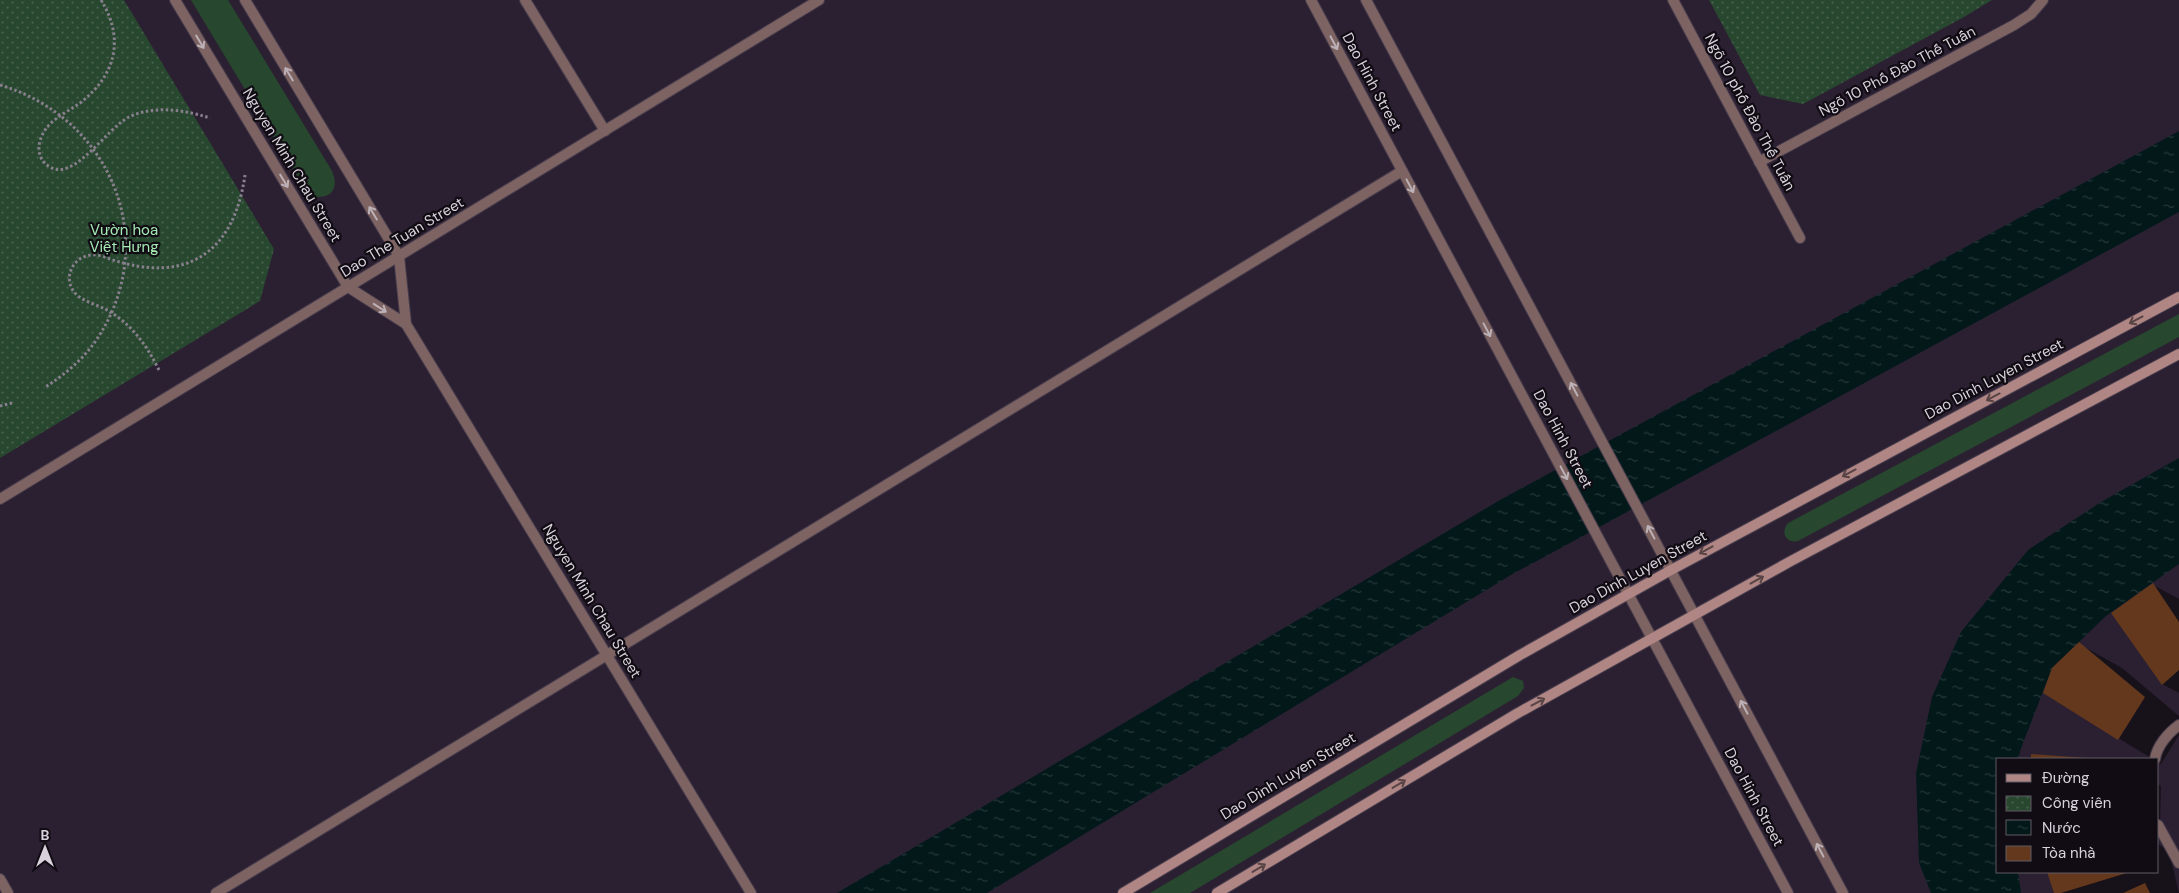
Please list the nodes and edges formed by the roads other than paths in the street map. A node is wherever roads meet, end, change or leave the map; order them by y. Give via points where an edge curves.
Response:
1 (175, 0) edge
2 (245, 0) edge
3 (525, 0) edge
4 (819, 0) edge
5 (1311, 0) edge
6 (1366, 0) edge
7 (1673, 0) edge
8 (2043, 0) edge
9 (605, 131) junction
10 (1759, 162) junction
11 (1402, 171) junction
12 (1800, 238) dead end
13 (399, 256) junction
14 (348, 287) junction
15 (2179, 297) edge
16 (406, 324) junction
17 (2179, 354) edge
18 (0, 499) edge
19 (1671, 570) junction
20 (1628, 594) junction
21 (1695, 615) junction
22 (1652, 639) junction
23 (607, 655) junction
24 (2179, 725) edge
25 (2155, 758) edge
26 (2159, 828) edge
27 (2179, 863) edge
28 (0, 879) edge
29 (8, 893) edge
30 (216, 893) edge
31 (751, 893) edge
32 (1123, 893) edge
33 (1217, 893) edge
34 (1788, 893) edge
35 (1843, 893) edge

1 -> 14 street, Nguyen Minh Chau Street
13 -> 2 street, Nguyen Minh Chau Street
3 - 9 street
4 - 9 street, Dao The Tuan Street
5 -> 11 street, Dao Hinh Street
19 -> 6 street
7 - 10 street, Ngõ 10 phố Đào Thế Tuấn
8 - 10 street, Ngõ 10 Phố Đào Thế Tuấn via 2031,14 2014,25
9 - 13 street, Dao The Tuan Street
10 - 12 street, Ngõ 10 phố Đào Thế Tuấn
11 -> 20 street, Dao Hinh Street
11 - 23 street
13 - 14 street, Dao The Tuan Street
13 - 16 street, Nguyen Minh Chau Street
14 -> 16 street, Nguyen Minh Chau Street
14 - 18 street, Dao The Tuan Street
15 -> 19 main road, Dao Dinh Luyen Street
16 - 23 street, Nguyen Minh Chau Street
21 -> 17 main road
19 - 20 main road, Dao Dinh Luyen Street
19 - 21 street
20 - 22 street, Dao Hinh Street
20 - 32 main road, Dao Dinh Luyen Street via 1511,660
21 - 22 main road
35 -> 21 street
33 -> 22 main road via 1518,713
22 - 34 street, Dao Hinh Street
23 - 30 street
23 - 31 street, Nguyen Minh Chau Street
24 - 25 street via 2156,750
26 - 27 street
28 - 29 street

